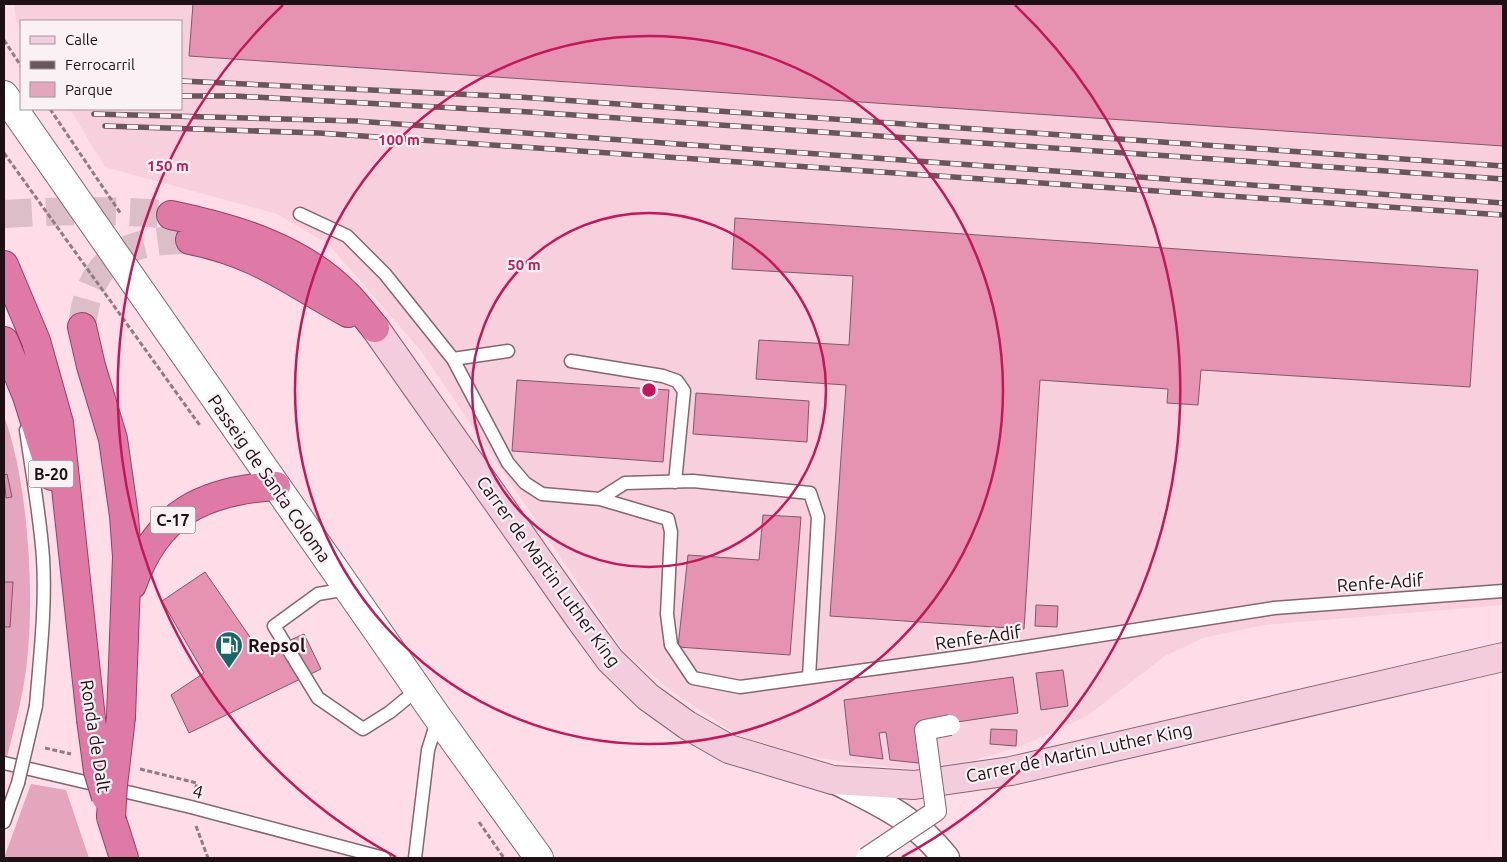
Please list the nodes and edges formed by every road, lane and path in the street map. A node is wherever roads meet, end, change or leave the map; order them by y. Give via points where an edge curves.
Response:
1 (4, 40) edge
2 (20, 64) edge
3 (4, 95) edge
4 (51, 110) edge
5 (4, 154) edge
6 (300, 214) dead end
7 (171, 215) tunnel mouth
8 (124, 218) dead end
9 (190, 240) tunnel mouth
10 (4, 265) edge
11 (82, 327) tunnel mouth
12 (375, 328) junction
13 (4, 341) edge
14 (508, 350) dead end
15 (453, 359) junction
16 (571, 361) dead end
17 (15, 368) junction
18 (207, 435) dead end
19 (675, 482) junction
20 (276, 486) junction
21 (600, 499) junction
22 (347, 589) junction
23 (1503, 591) edge
24 (80, 612) junction
25 (125, 615) junction
26 (1503, 657) edge
27 (809, 678) junction
28 (418, 689) junction
29 (438, 718) junction
30 (950, 725) dead end
31 (4, 762) edge
32 (833, 780) junction
33 (112, 817) junction
34 (4, 822) edge
35 (124, 858) edge
36 (384, 858) edge
37 (415, 858) edge
38 (539, 858) edge
39 (866, 858) edge
40 (946, 858) edge

1 - 2 path
3 - 20 street, Passeig de Santa Coloma
4 - 8 path
5 - 18 path, Passeig de Santa Coloma
6 - 15 lane via 347,236 385,274
7 - 12 highway via 211,223 275,245 327,277
9 - 12 highway via 221,246 252,258
10 - 24 highway via 36,342 59,423
11 - 25 highway via 113,439 127,557
12 - 32 main road, Carrer de Martin Luther King via 610,660 648,697 687,726 729,749
13 - 17 highway, B-20
14 - 15 lane
15 - 21 lane via 508,463 525,483 542,494
16 - 19 lane via 664,376 677,381 684,391
17 - 24 highway, B-20 via 48,459
17 - 34 lane, bridge via 37,502 43,559 44,618 36,706 18,784
19 - 21 lane via 625,483
19 - 27 lane via 810,493 818,516
20 - 22 street, Passeig de Santa Coloma
20 - 25 highway, C-17 via 222,493 167,524 140,562
21 - 27 lane, Renfe-Adif via 668,519 671,532 667,614 671,645 694,678 740,686
22 - 28 street, Passeig de Santa Coloma
22 - 28 lane via 318,594 274,626 318,698 362,729
23 - 27 lane, Renfe-Adif via 1274,608
24 - 33 highway, Ronda de Dalt / B-20, bridge via 98,770
25 - 33 highway, bridge
26 - 32 main road, Carrer de Martin Luther King via 1011,771 914,784
28 - 29 street, Passeig de Santa Coloma
29 - 37 lane via 428,750
29 - 38 street, Passeig de Santa Coloma
30 - 39 street, bridge via 925,730 936,811
31 - 36 lane, 4
32 - 40 street via 907,818
33 - 35 highway, Ronda de Dalt / B-20

